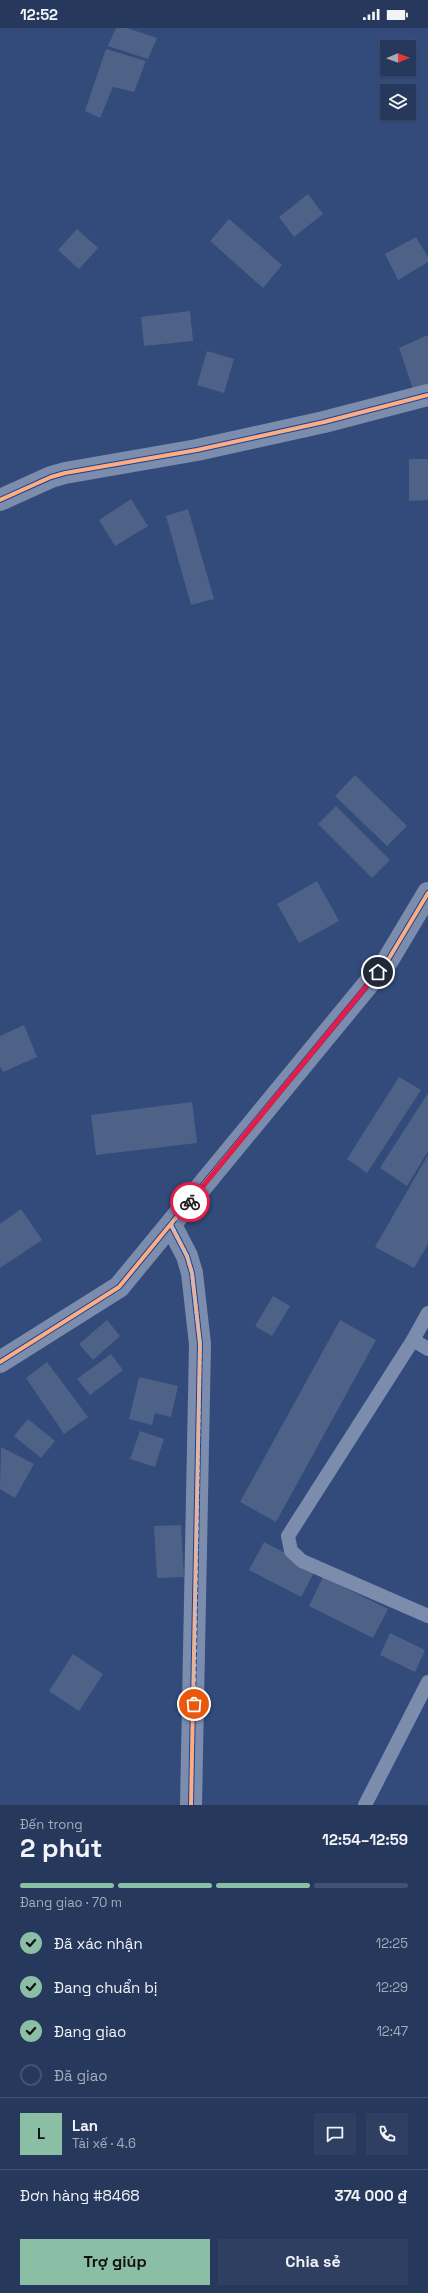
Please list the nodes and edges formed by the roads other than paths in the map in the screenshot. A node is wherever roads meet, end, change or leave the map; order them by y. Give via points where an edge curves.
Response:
1 (428, 395) edge
2 (0, 500) edge
3 (428, 893) edge
4 (171, 1225) junction
5 (428, 1313) edge
6 (413, 1340) junction
7 (428, 1349) edge
8 (0, 1362) edge
9 (428, 1616) edge
10 (428, 1682) edge
11 (192, 1805) edge
12 (365, 1805) edge

1 - 2 street via 324,422 197,450 66,473
3 - 4 street via 388,960
4 - 8 street via 119,1287
4 - 11 street via 187,1256 192,1273 200,1344
5 - 6 lane
6 - 7 lane
6 - 9 lane via 288,1536 291,1551 302,1560
10 - 12 lane

